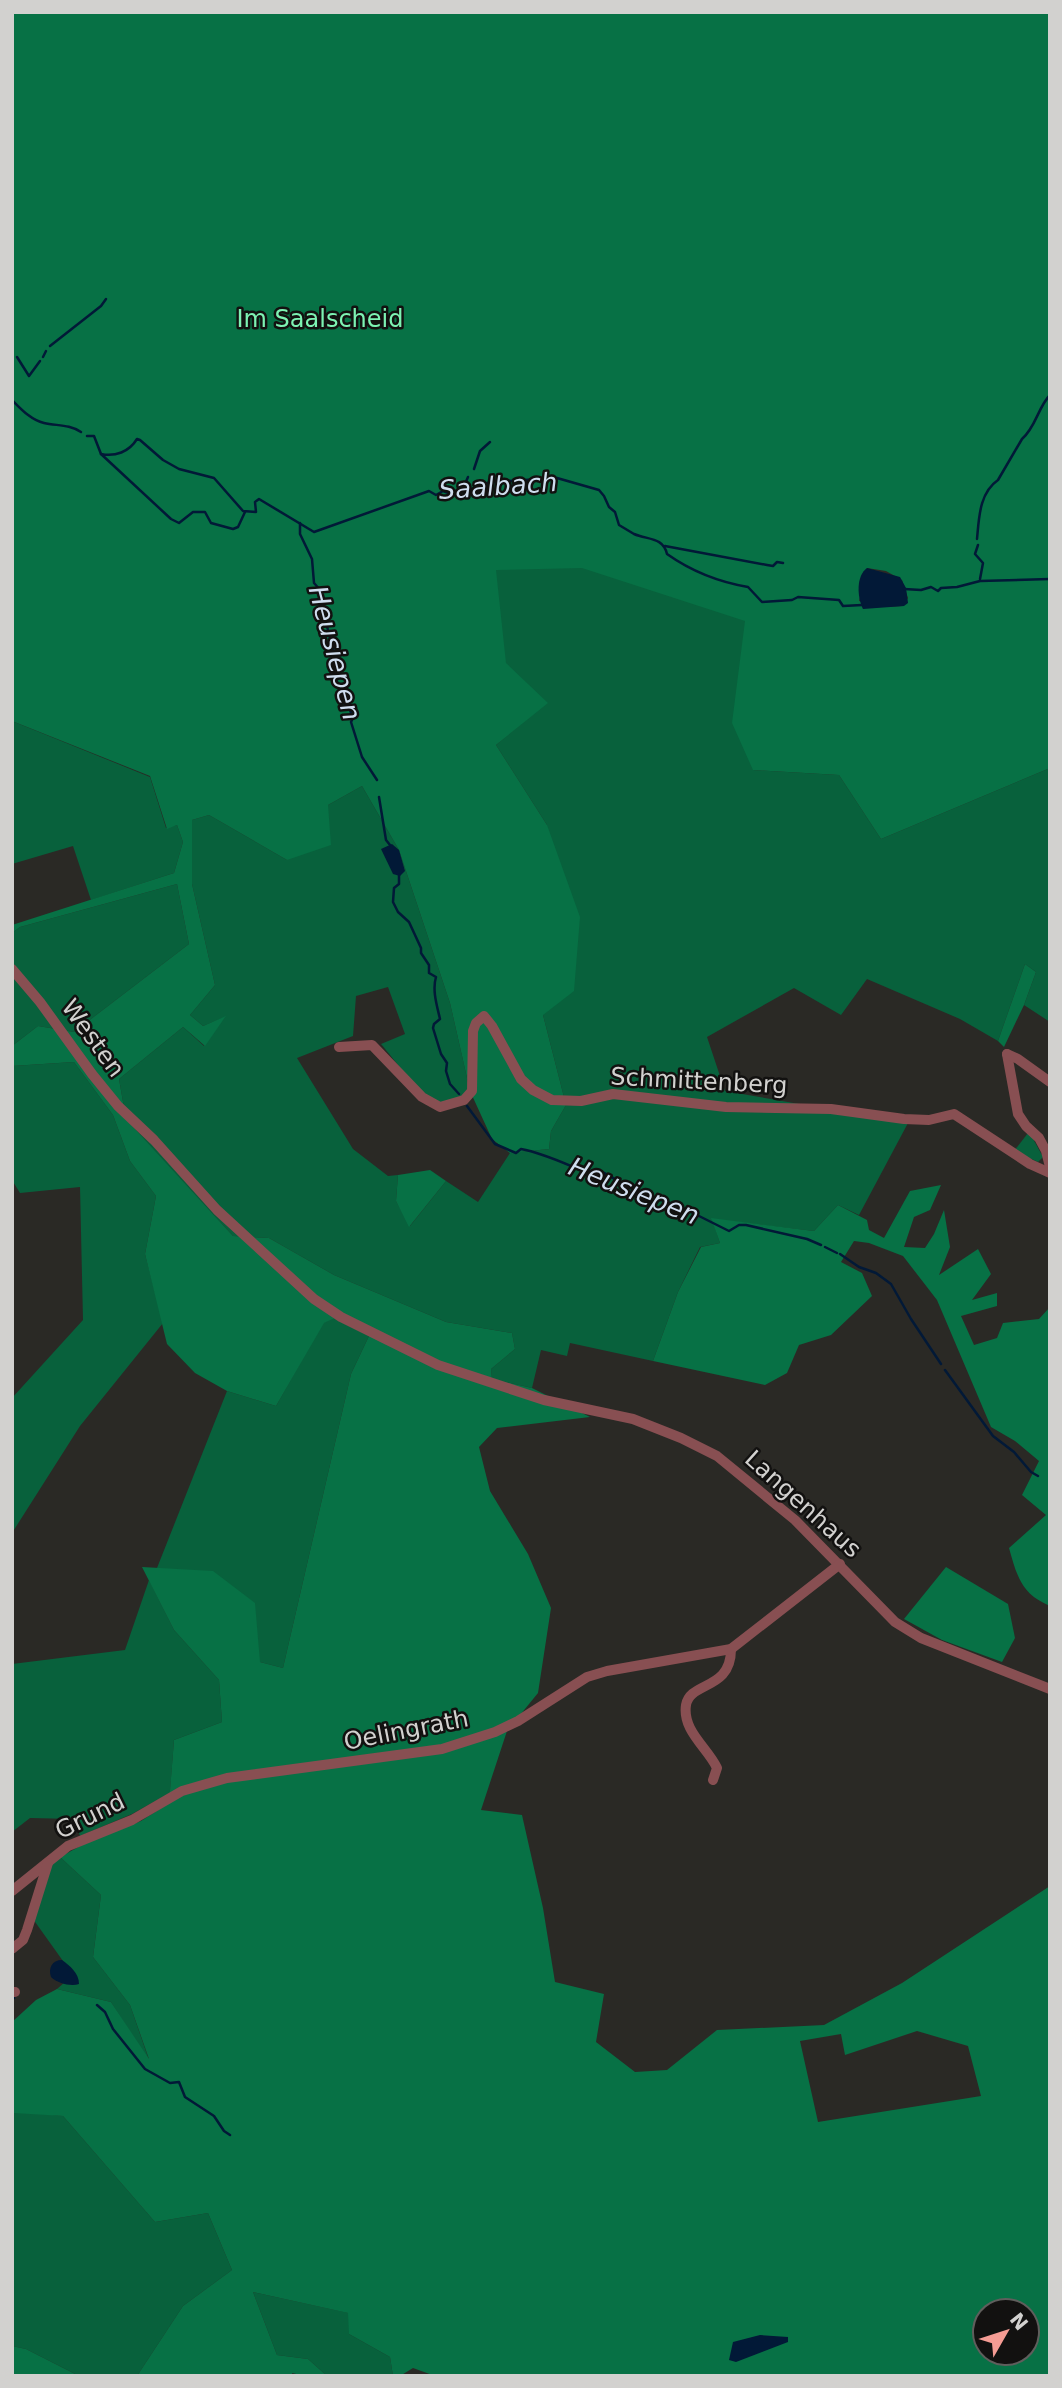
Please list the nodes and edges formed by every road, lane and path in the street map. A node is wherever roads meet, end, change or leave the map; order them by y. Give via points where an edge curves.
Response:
1 (12, 969) edge
2 (339, 1047) dead end
3 (1050, 1082) edge
4 (1050, 1167) edge
5 (1050, 1173) edge
6 (509, 1389) joint
7 (840, 1564) junction
8 (731, 1649) junction
9 (1050, 1689) edge
10 (713, 1780) dead end
11 (199, 1786) joint
12 (48, 1863) junction
13 (12, 1891) edge
14 (12, 1949) edge

1 - 6 street, Westen via 108,1095 296,1285 324,1307 438,1365
2 - 5 street, Schmittenberg via 372,1045 422,1097 436,1107 453,1105 472,1091 473,1031 484,1016 522,1079 552,1100 581,1101 613,1094 904,1119 954,1114
3 - 4 street via 1007,1054 1018,1114 1039,1138
6 - 7 street, Langenhaus via 634,1419 717,1456
7 - 8 street, Oelingrath
7 - 9 street, Langenhaus via 906,1630
8 - 10 street, Oelingrath via 728,1670 691,1696 686,1707 689,1726 717,1768
8 - 11 street, Oelingrath via 587,1677 495,1732 442,1749 227,1777
11 - 12 street, Grund via 68,1846
12 - 13 street
12 - 14 street, Grund via 23,1940

